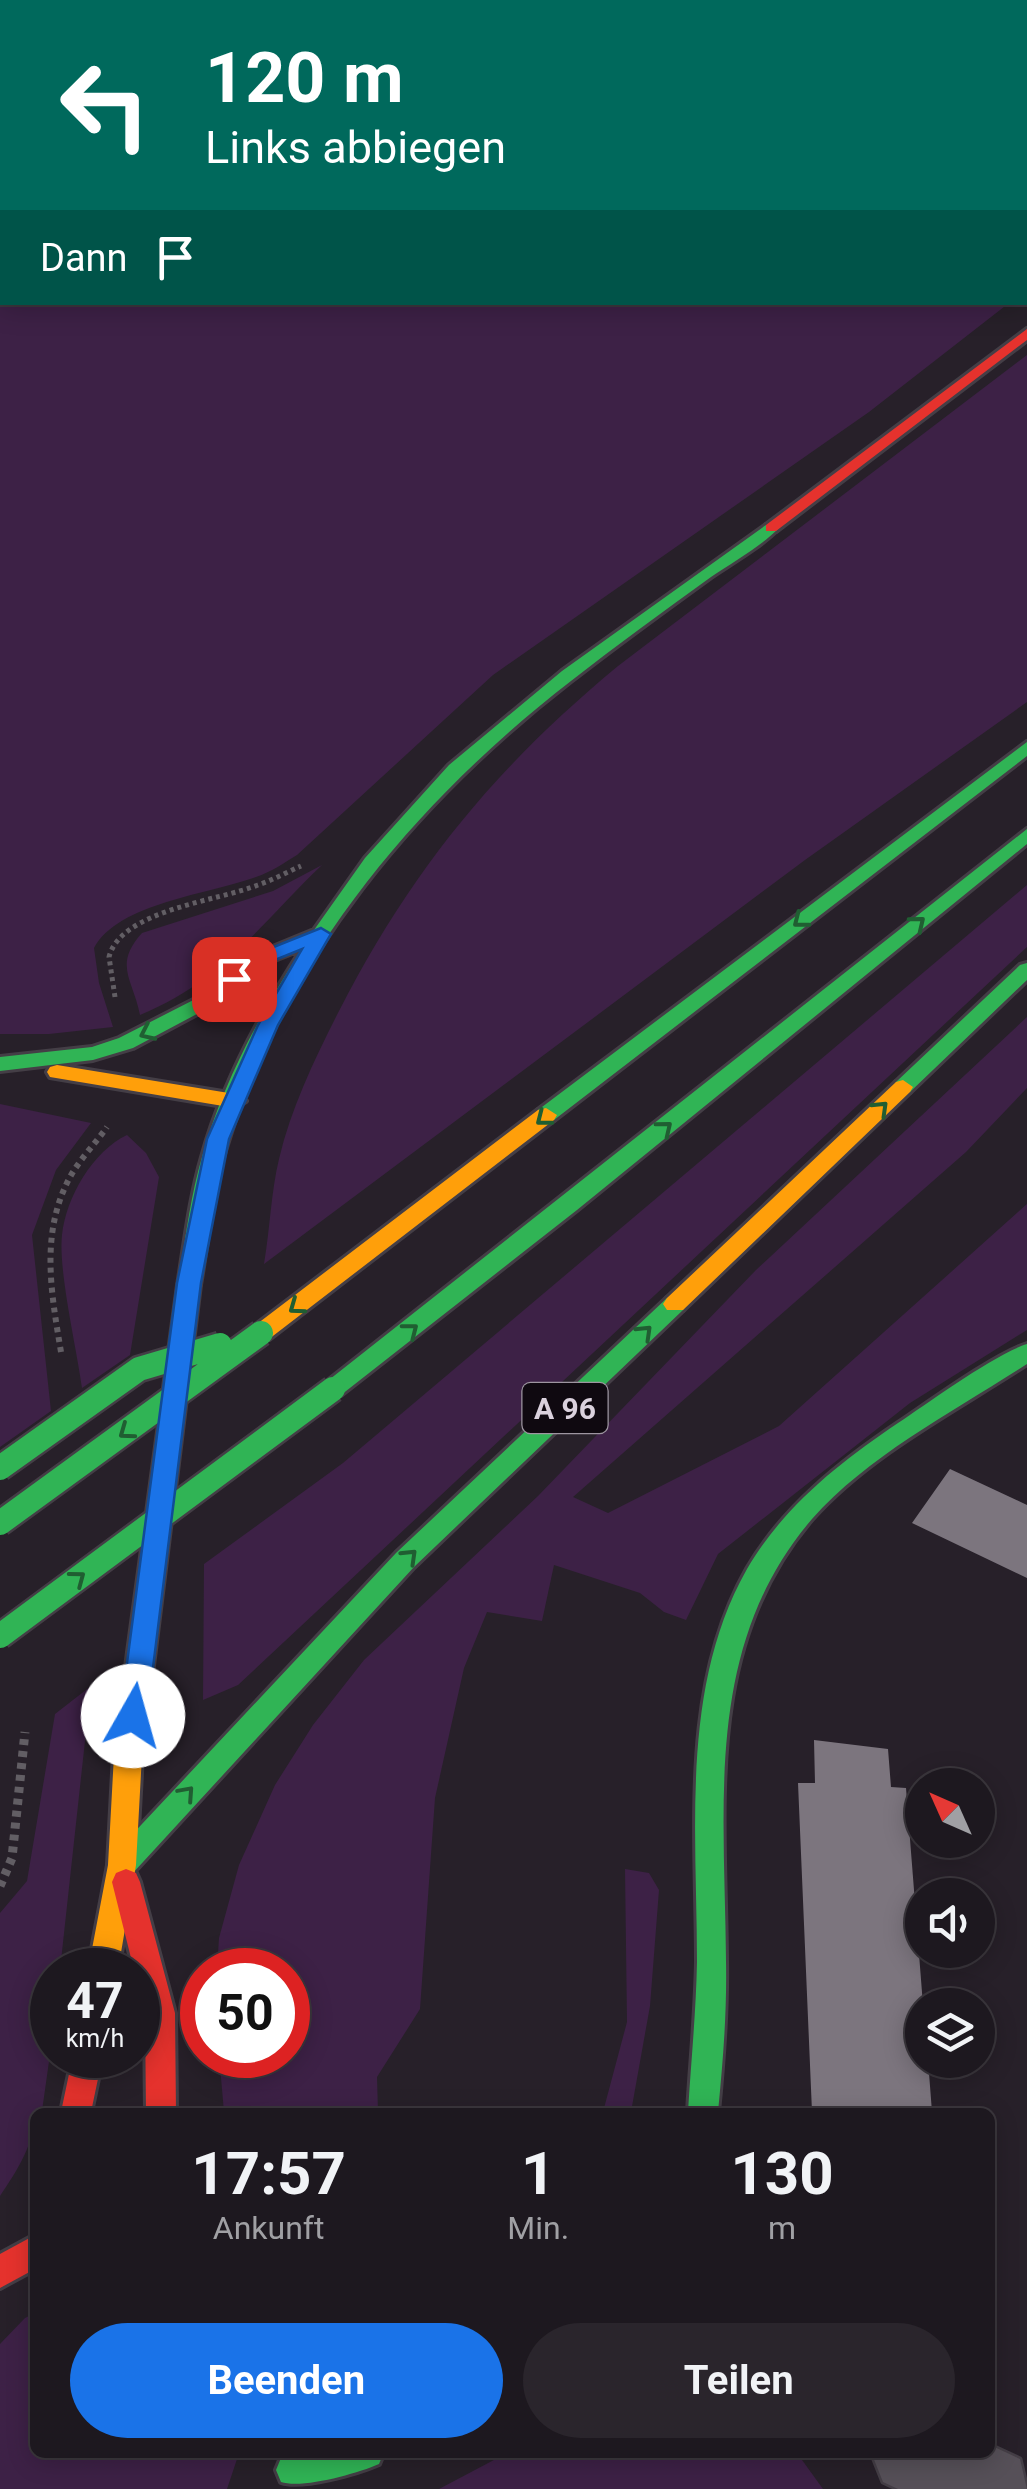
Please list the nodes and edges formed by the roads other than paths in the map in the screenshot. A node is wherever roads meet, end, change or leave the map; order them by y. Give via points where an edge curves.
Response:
1 (1027, 333) edge
2 (1027, 747) edge
3 (1027, 835) edge
4 (321, 934) junction
5 (1027, 969) edge
6 (0, 1064) edge
7 (234, 1101) junction
8 (261, 1333) junction
9 (1027, 1354) edge
10 (0, 1468) edge
11 (0, 1523) edge
12 (0, 1636) edge
13 (122, 1865) junction
14 (107, 1948) edge
15 (83, 2078) edge
16 (77, 2108) edge
17 (161, 2108) edge
18 (704, 2108) edge
19 (30, 2254) edge
20 (0, 2272) edge
21 (343, 2458) edge
22 (925, 2458) edge
23 (291, 2471) edge
24 (990, 2489) edge

1 - 4 main road via 500,730 434,791
2 -> 8 main road
12 -> 3 main road, bridge via 569,1206
4 -> 6 main road via 248,964 220,994 126,1043
4 - 7 main road
13 -> 5 main road, A 96 via 405,1560
6 - 7 main road
7 - 13 main road via 218,1139 189,1283 128,1755
8 - 10 main road, bridge via 139,1369
8 -> 11 main road, bridge
9 - 18 main road via 900,1434 827,1492 751,1578 731,1637 714,1738 714,1975
13 - 14 main road
13 - 17 main road via 160,2013
15 - 16 main road
19 - 20 main road
21 - 23 main road
22 - 24 street

